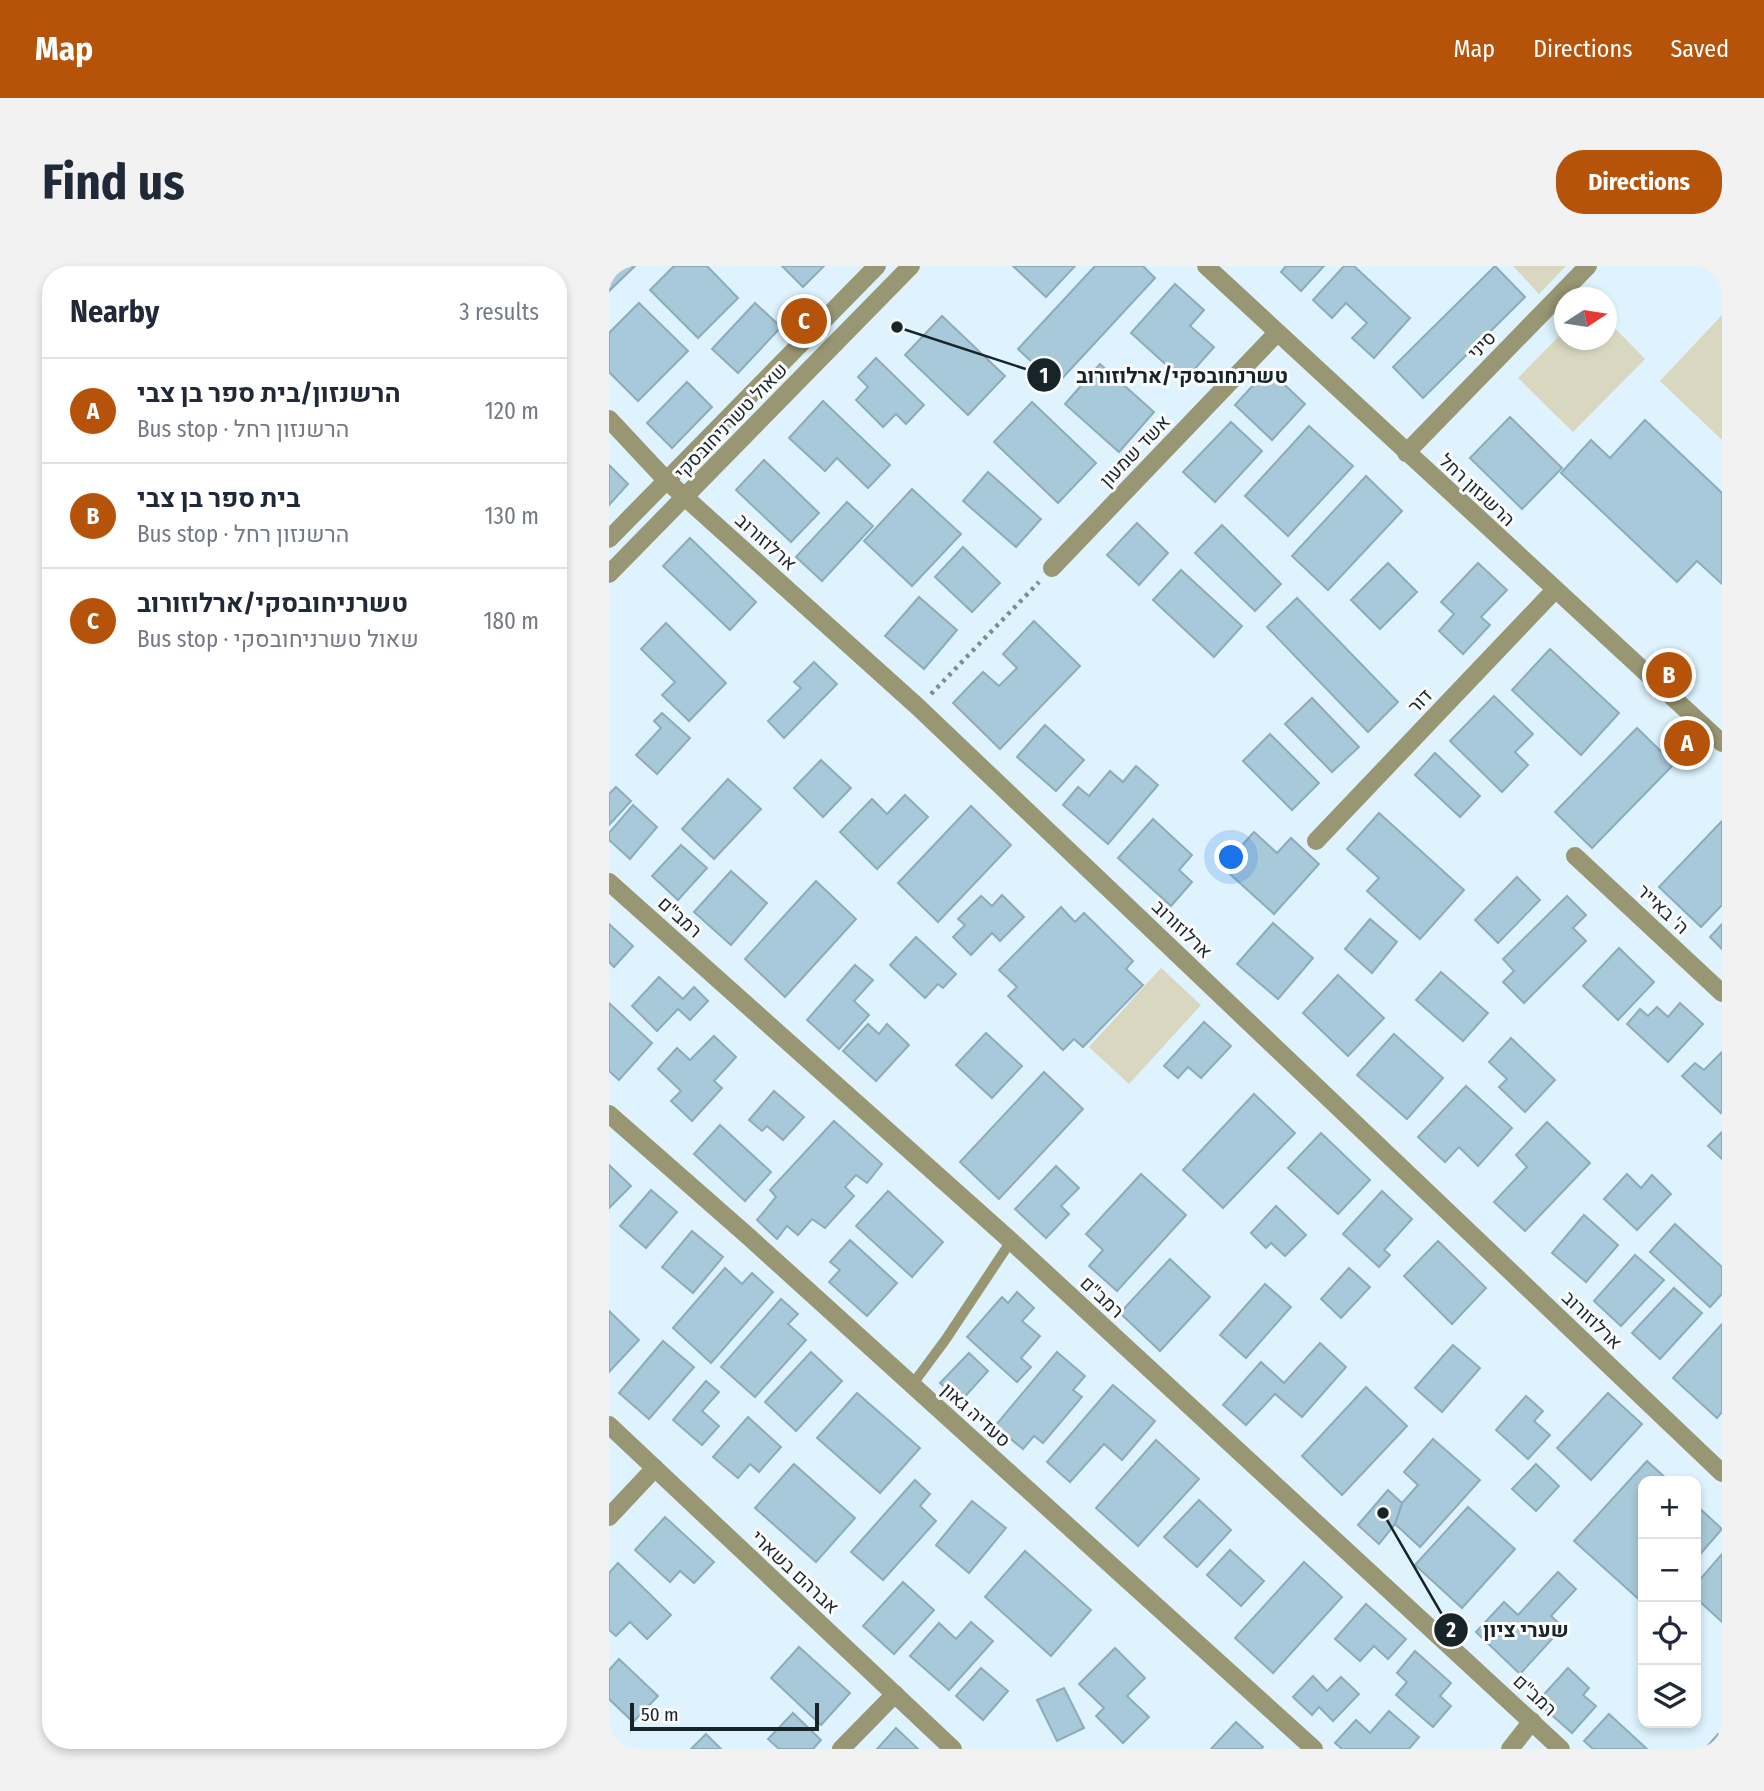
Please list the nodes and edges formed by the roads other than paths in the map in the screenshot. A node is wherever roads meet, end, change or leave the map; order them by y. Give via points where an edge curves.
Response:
1 (877, 266) edge
2 (911, 266) edge
3 (1206, 266) edge
4 (1588, 266) edge
5 (1276, 333) junction
6 (609, 419) edge
7 (1406, 453) junction
8 (667, 481) junction
9 (686, 497) junction
10 (609, 539) edge
11 (1052, 568) road end
12 (609, 574) edge
13 (1554, 590) junction
14 (1722, 743) edge
15 (1316, 841) dead end
16 (1575, 856) dead end
17 (609, 881) edge
18 (1722, 993) edge
19 (609, 1114) edge
20 (1010, 1241) junction
21 (912, 1385) junction
22 (609, 1425) edge
23 (655, 1468) junction
24 (1722, 1473) edge
25 (609, 1517) edge
26 (894, 1694) junction
27 (1532, 1721) junction
28 (841, 1749) edge
29 (953, 1749) edge
30 (1314, 1749) edge
31 (1510, 1749) edge
32 (1561, 1749) edge

1 - 8 street, שאול טשרניחובסקי
2 - 9 street, שאול טשרניחובסקי
3 - 5 street, הרשנזון רחל
4 - 7 street, סיני
5 - 7 street, הרשנזון רחל
5 - 11 street, אשד שמעון
6 - 8 street, ארלוזורוב
7 - 13 street, הרשנזון רחל
8 - 9 street, ארלוזורוב
8 - 10 street, שאול טשרניחובסקי
9 - 12 street, שאול טשרניחובסקי
9 - 24 street, ארלוזורוב via 918,707
13 - 14 street, הרשנזון רחל
13 - 15 street, דור
16 - 18 street, ה' באייר
17 - 20 street, רמב"ם
19 - 21 street, סעדיה גאון
20 - 21 lane
20 - 27 street, רמב"ם
21 - 30 street, סעדיה גאון
22 - 23 street, אברהם בשארי
23 - 25 street
23 - 26 street, אברהם בשארי
26 - 28 street
26 - 29 street, אברהם בשארי
27 - 31 street
27 - 32 street, רמב"ם

